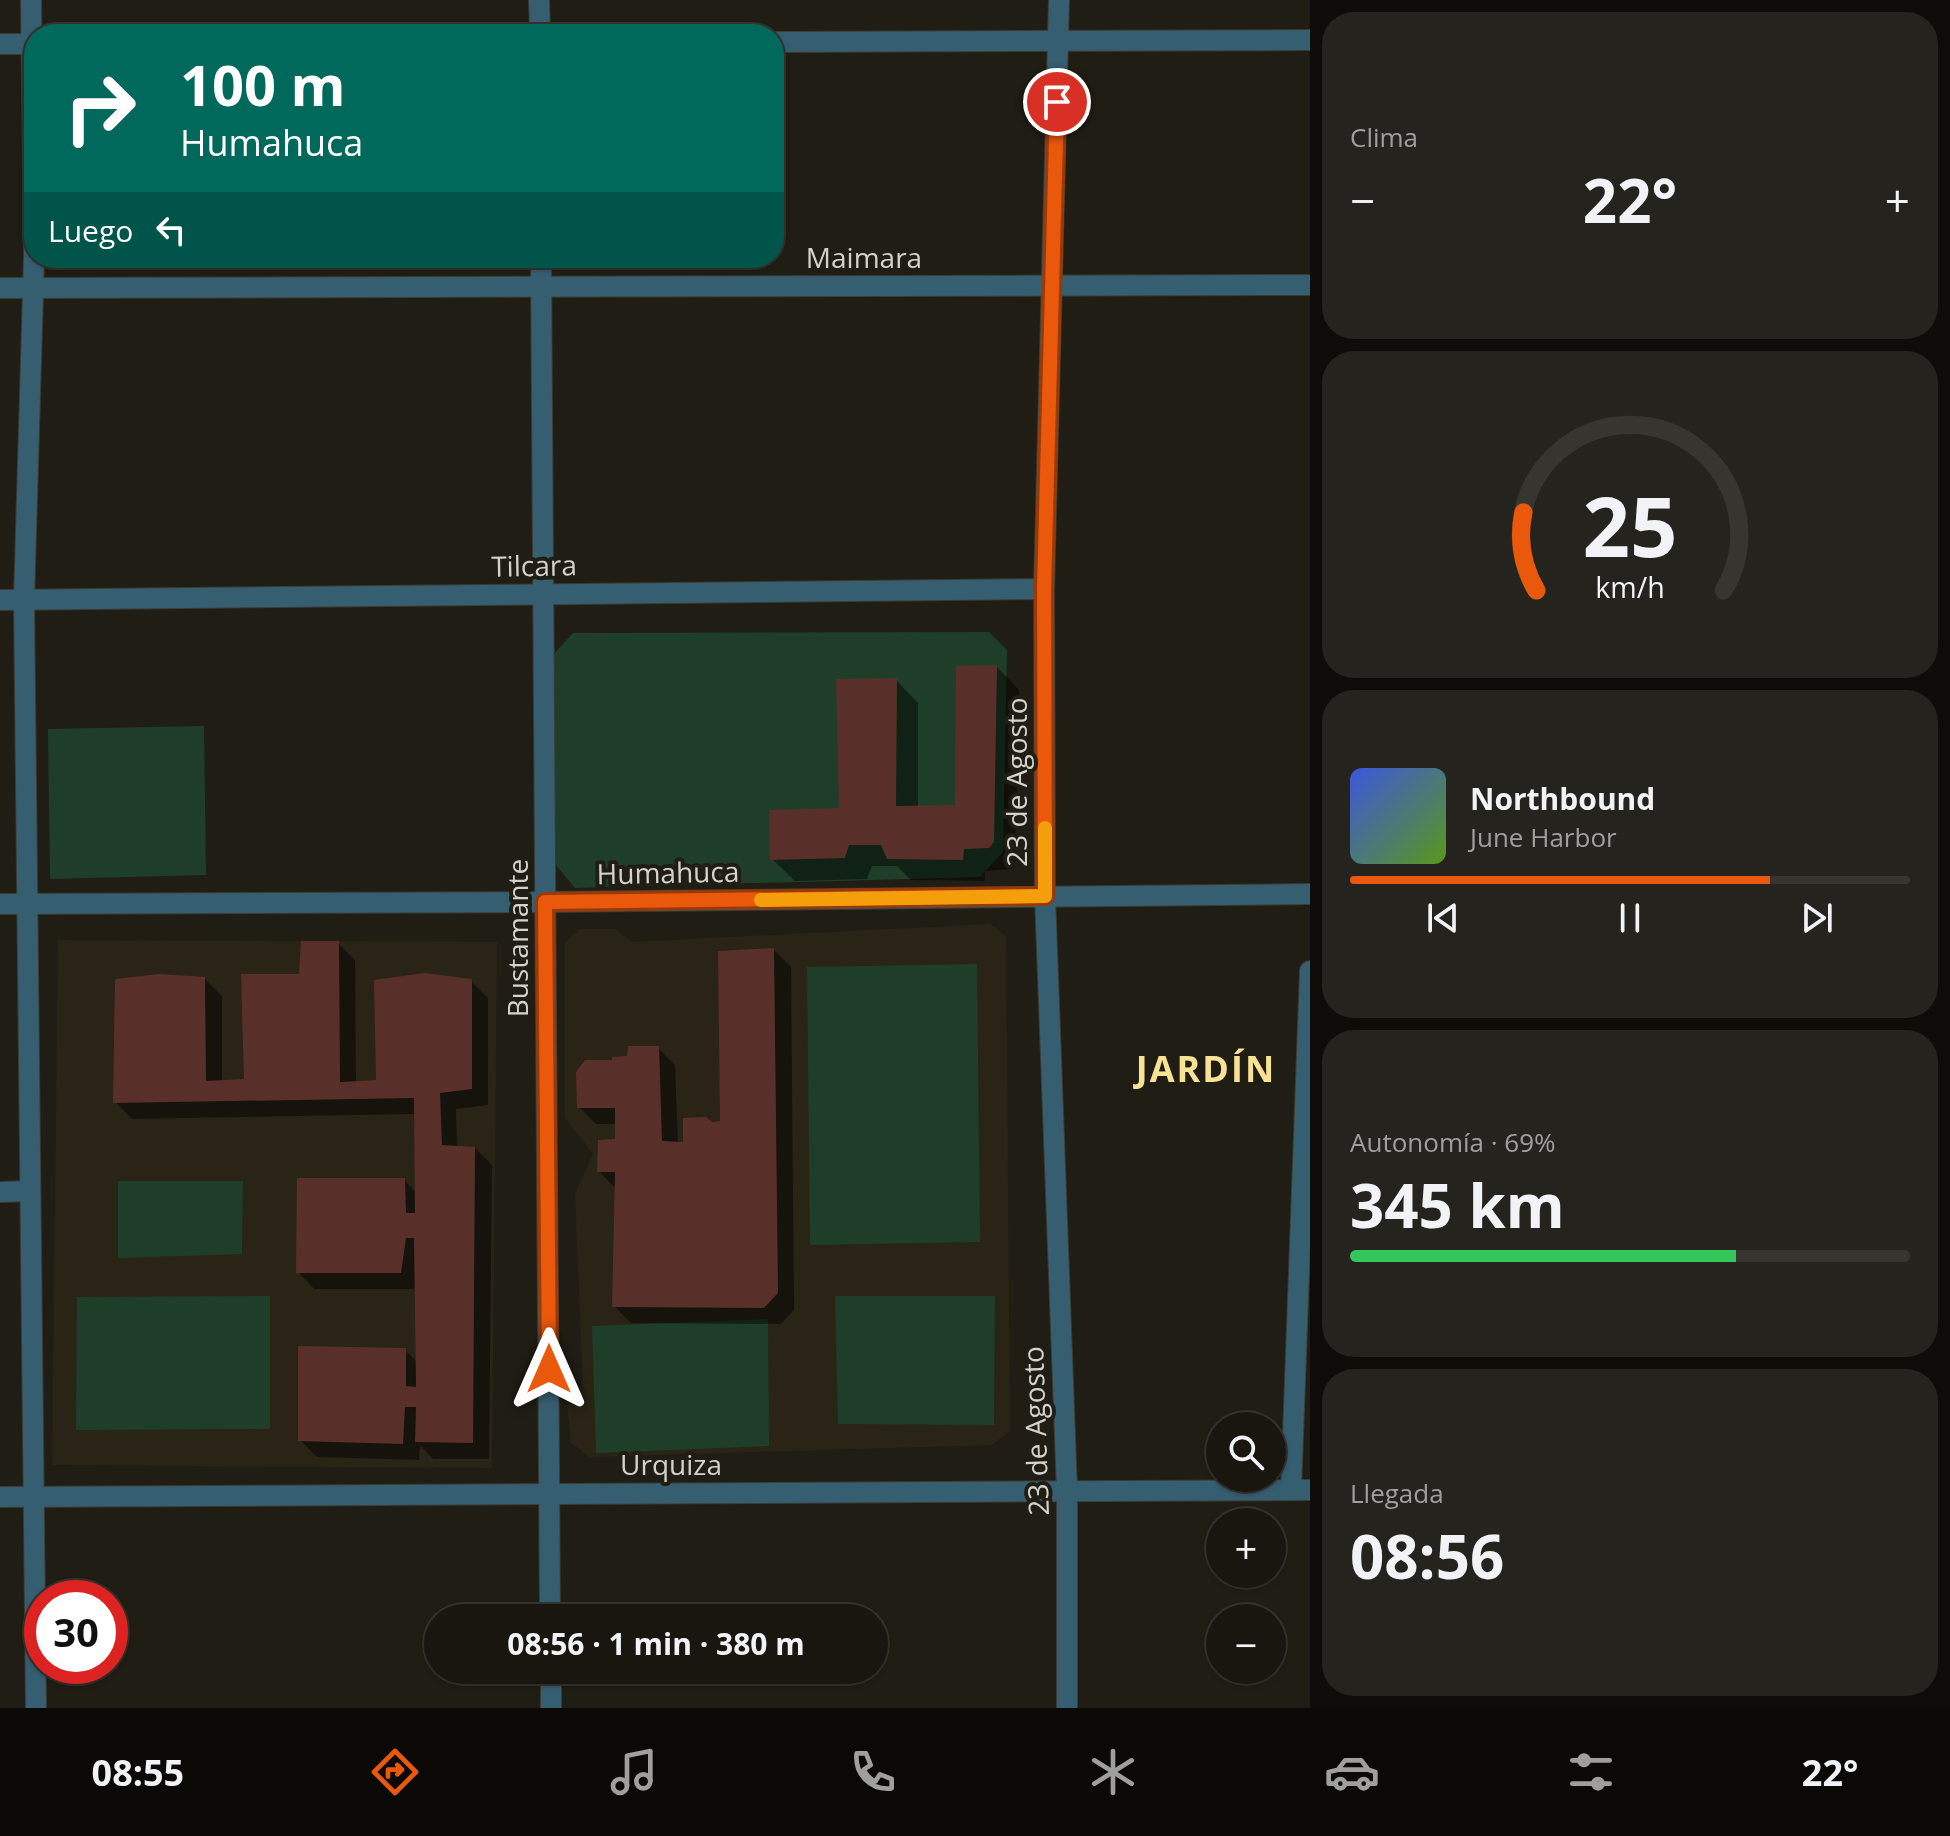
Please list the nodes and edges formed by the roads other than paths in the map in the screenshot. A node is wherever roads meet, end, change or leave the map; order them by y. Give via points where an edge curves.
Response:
1 (31, 0) edge
2 (539, 0) edge
3 (1059, 0) edge
4 (32, 24) edge
5 (540, 24) edge
6 (1310, 40) edge
7 (1059, 41) junction
8 (784, 42) edge
9 (0, 44) edge
10 (24, 44) edge
11 (34, 268) edge
12 (541, 268) edge
13 (1310, 285) edge
14 (1050, 286) junction
15 (541, 287) junction
16 (0, 288) edge
17 (34, 288) junction
18 (1044, 589) junction
19 (543, 594) junction
20 (0, 600) edge
21 (24, 600) junction
22 (1310, 894) edge
23 (1045, 896) junction
24 (545, 902) junction
25 (0, 904) edge
26 (27, 904) junction
27 (1310, 971) edge
28 (30, 1191) junction
29 (0, 1192) edge
30 (1301, 1490) edge
31 (1067, 1491) junction
32 (549, 1494) junction
33 (0, 1497) edge
34 (33, 1497) junction
35 (550, 1604) edge
36 (551, 1684) edge
37 (36, 1708) edge
38 (551, 1708) edge
39 (1067, 1708) edge

1 - 4 street
2 - 5 street
3 - 7 street, 23 de Agosto
6 - 7 street
7 - 8 street
7 - 14 street, 23 de Agosto
9 - 10 street
11 - 17 street
12 - 15 street, Bustamante
13 - 14 street, Maimara
14 - 15 street, Maimara
14 - 18 street, 23 de Agosto
15 - 17 street, Maimara
15 - 19 street, Bustamante
16 - 17 street, Maimara
17 - 21 street
18 - 19 street, Tilcara
18 - 23 street, 23 de Agosto
19 - 21 street, Tilcara
19 - 24 street, Bustamante
20 - 21 street, Tilcara
21 - 26 street
22 - 23 street, Humahuca
23 - 24 street, Humahuca
23 - 31 street, 23 de Agosto
24 - 26 street, Humahuca
24 - 32 street, Bustamante
25 - 26 street, Humahuca
26 - 28 street
27 - 30 street
28 - 29 street
28 - 34 street
30 - 31 street, Urquiza
31 - 32 street, Urquiza
31 - 39 street, 23 de Agosto
32 - 34 street, Urquiza
32 - 35 street, Bustamante
33 - 34 street, Urquiza
34 - 37 street
36 - 38 street

